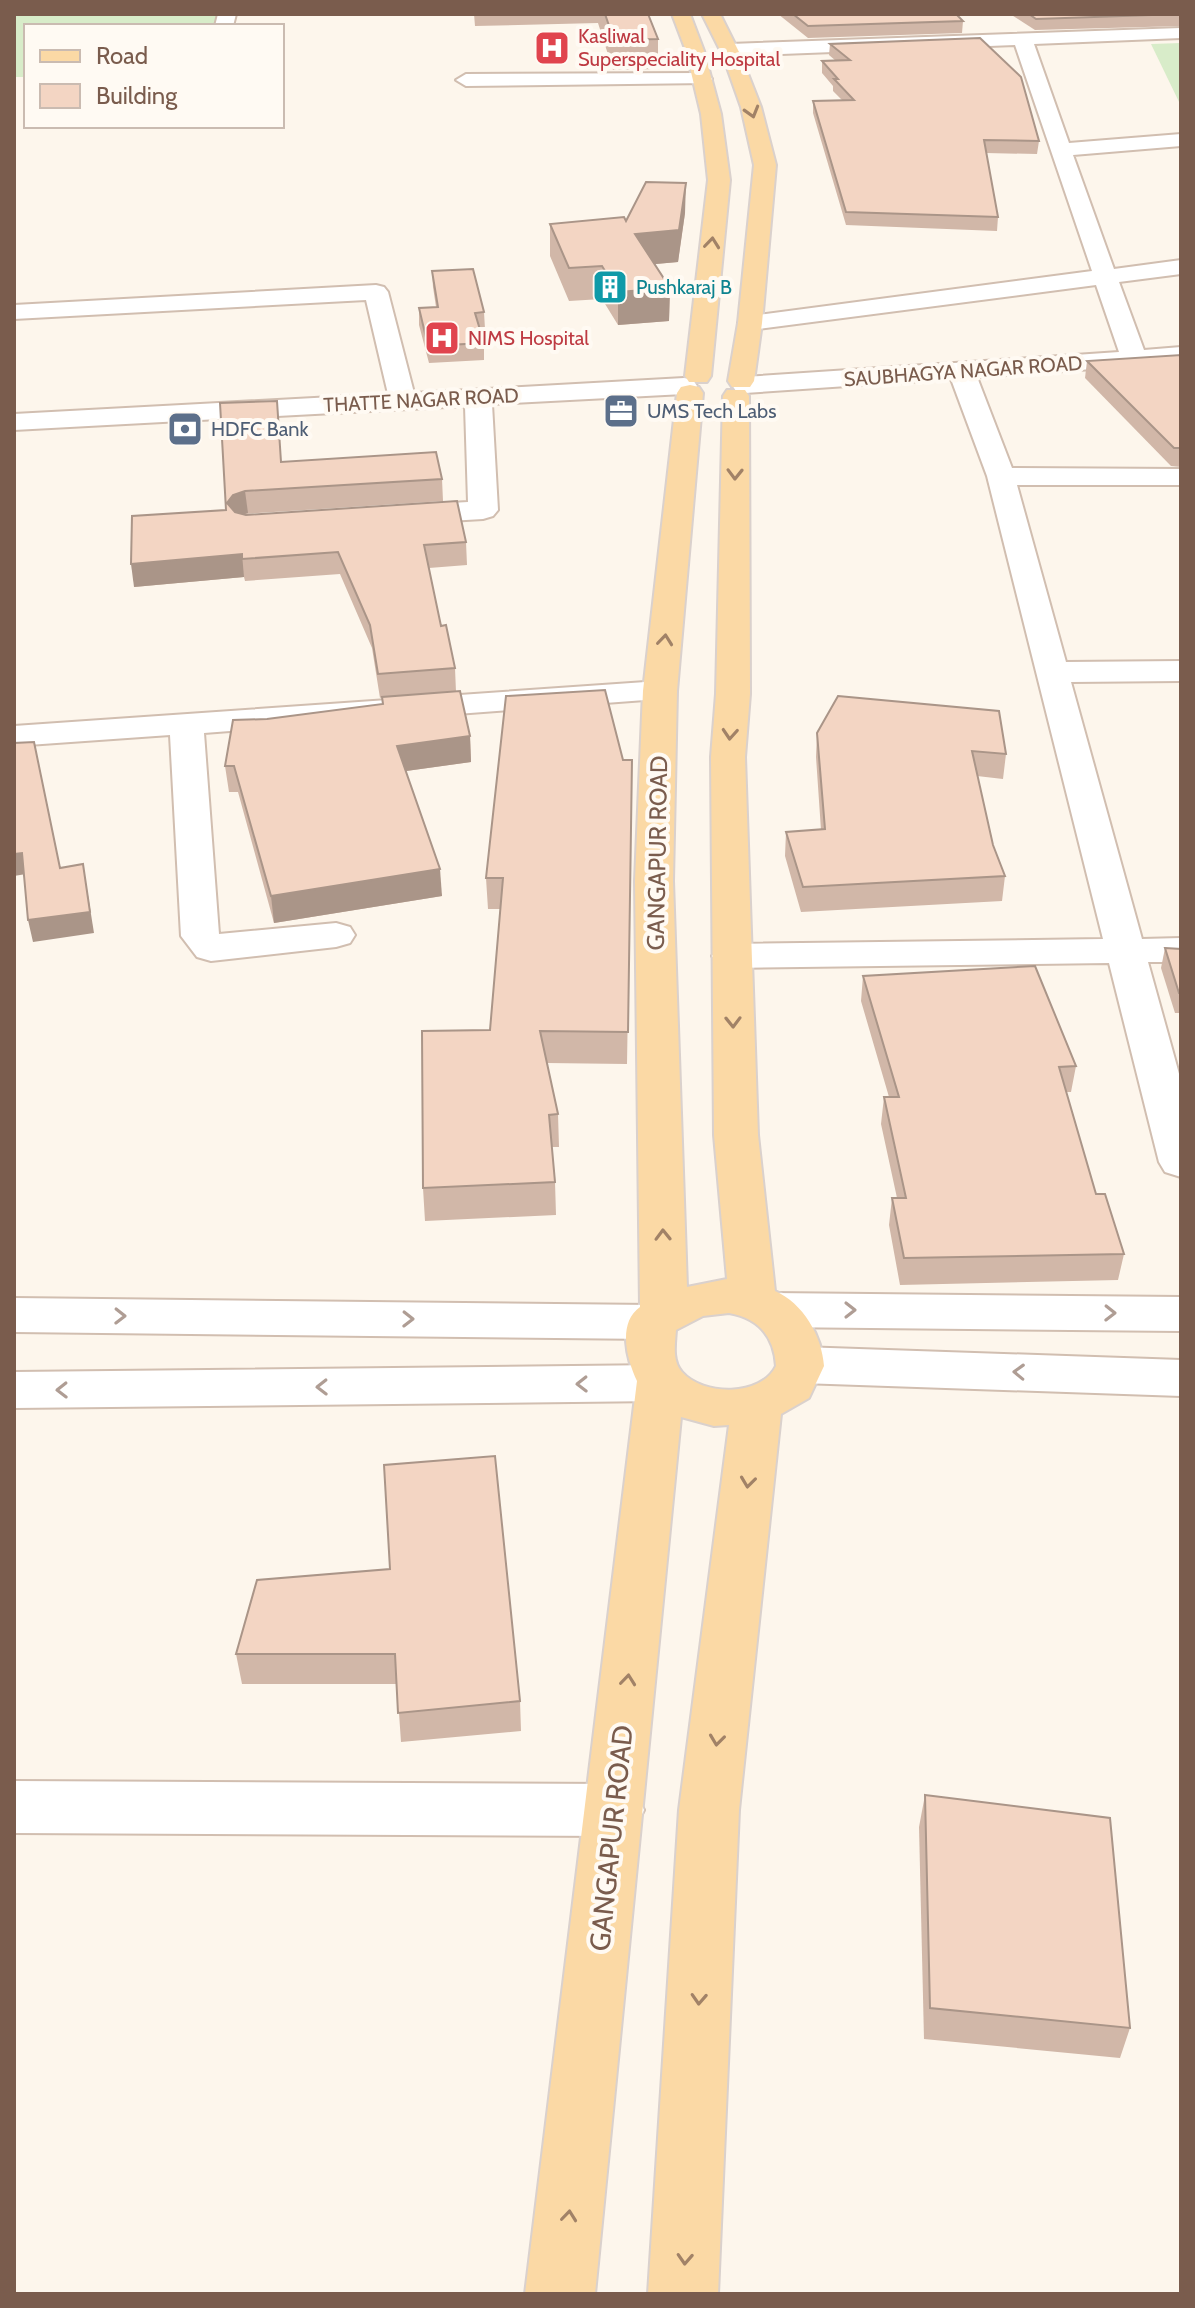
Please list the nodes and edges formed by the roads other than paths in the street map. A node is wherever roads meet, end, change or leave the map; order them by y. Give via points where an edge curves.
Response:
1 (681, 14) edge
2 (711, 14) edge
3 (927, 21) edge
4 (1181, 33) edge
5 (1023, 40) junction
6 (957, 42) junction
7 (730, 50) junction
8 (702, 79) junction
9 (466, 80) dead end
10 (1181, 140) edge
11 (1059, 150) junction
12 (1181, 267) edge
13 (1104, 276) junction
14 (15, 320) edge
15 (750, 323) junction
16 (1181, 355) edge
17 (1134, 359) junction
18 (962, 372) junction
19 (691, 385) junction
20 (741, 387) junction
21 (478, 397) junction
22 (403, 401) junction
23 (14, 422) edge
24 (1001, 476) junction
25 (1181, 477) edge
26 (373, 517) edge
27 (1181, 671) edge
28 (1052, 672) junction
29 (660, 691) junction
30 (186, 724) junction
31 (14, 736) edge
32 (336, 935) dead end
33 (1126, 950) junction
34 (1181, 950) edge
35 (732, 956) junction
36 (1181, 1162) edge
37 (762, 1305) junction
38 (1181, 1314) edge
39 (14, 1315) edge
40 (658, 1318) junction
41 (801, 1365) junction
42 (1181, 1378) edge
43 (660, 1383) junction
44 (14, 1390) edge
45 (757, 1404) junction
46 (14, 1807) edge
47 (614, 1810) junction
48 (560, 2294) edge
49 (683, 2294) edge

1 - 8 main road, GANGAPUR ROAD
2 - 7 main road
3 - 6 street
4 - 5 street
5 - 6 street
5 - 11 street
6 - 7 street
7 -> 15 main road via 765,165
8 - 9 street
19 -> 8 main road, GANGAPUR ROAD via 719,180
10 - 11 street
11 - 13 street
12 - 13 street
13 - 15 street
13 - 17 street
14 - 22 street via 376,292
15 - 20 main road
16 - 17 street, SAUBHAGYA NAGAR ROAD
17 - 18 street, SAUBHAGYA NAGAR ROAD
18 - 20 street, SAUBHAGYA NAGAR ROAD
18 - 24 street
19 - 20 main road via 717,375
19 - 21 street, THATTE NAGAR ROAD
29 -> 19 main road, GANGAPUR ROAD
20 -> 35 main road via 728,757
21 - 22 street, THATTE NAGAR ROAD
21 - 26 street via 483,510
22 - 23 street, THATTE NAGAR ROAD
24 - 25 street
24 - 28 street
27 - 28 street
28 - 33 street
29 - 30 street
40 -> 29 main road, GANGAPUR ROAD via 654,881
30 - 31 street
30 - 32 street via 200,936 211,949
33 - 34 street
33 - 35 street
33 - 36 street
35 -> 37 main road via 736,1135
37 -> 38 street
37 - 40 main road via 729,1296 705,1297
37 - 41 main road via 788,1323
39 -> 40 street
40 - 43 main road via 647,1345
42 -> 41 street
41 - 45 main road via 780,1394
43 -> 44 street
43 - 45 main road via 704,1407
47 -> 43 main road, GANGAPUR ROAD
45 -> 49 main road via 709,1810
46 - 47 street
48 -> 47 main road, GANGAPUR ROAD

